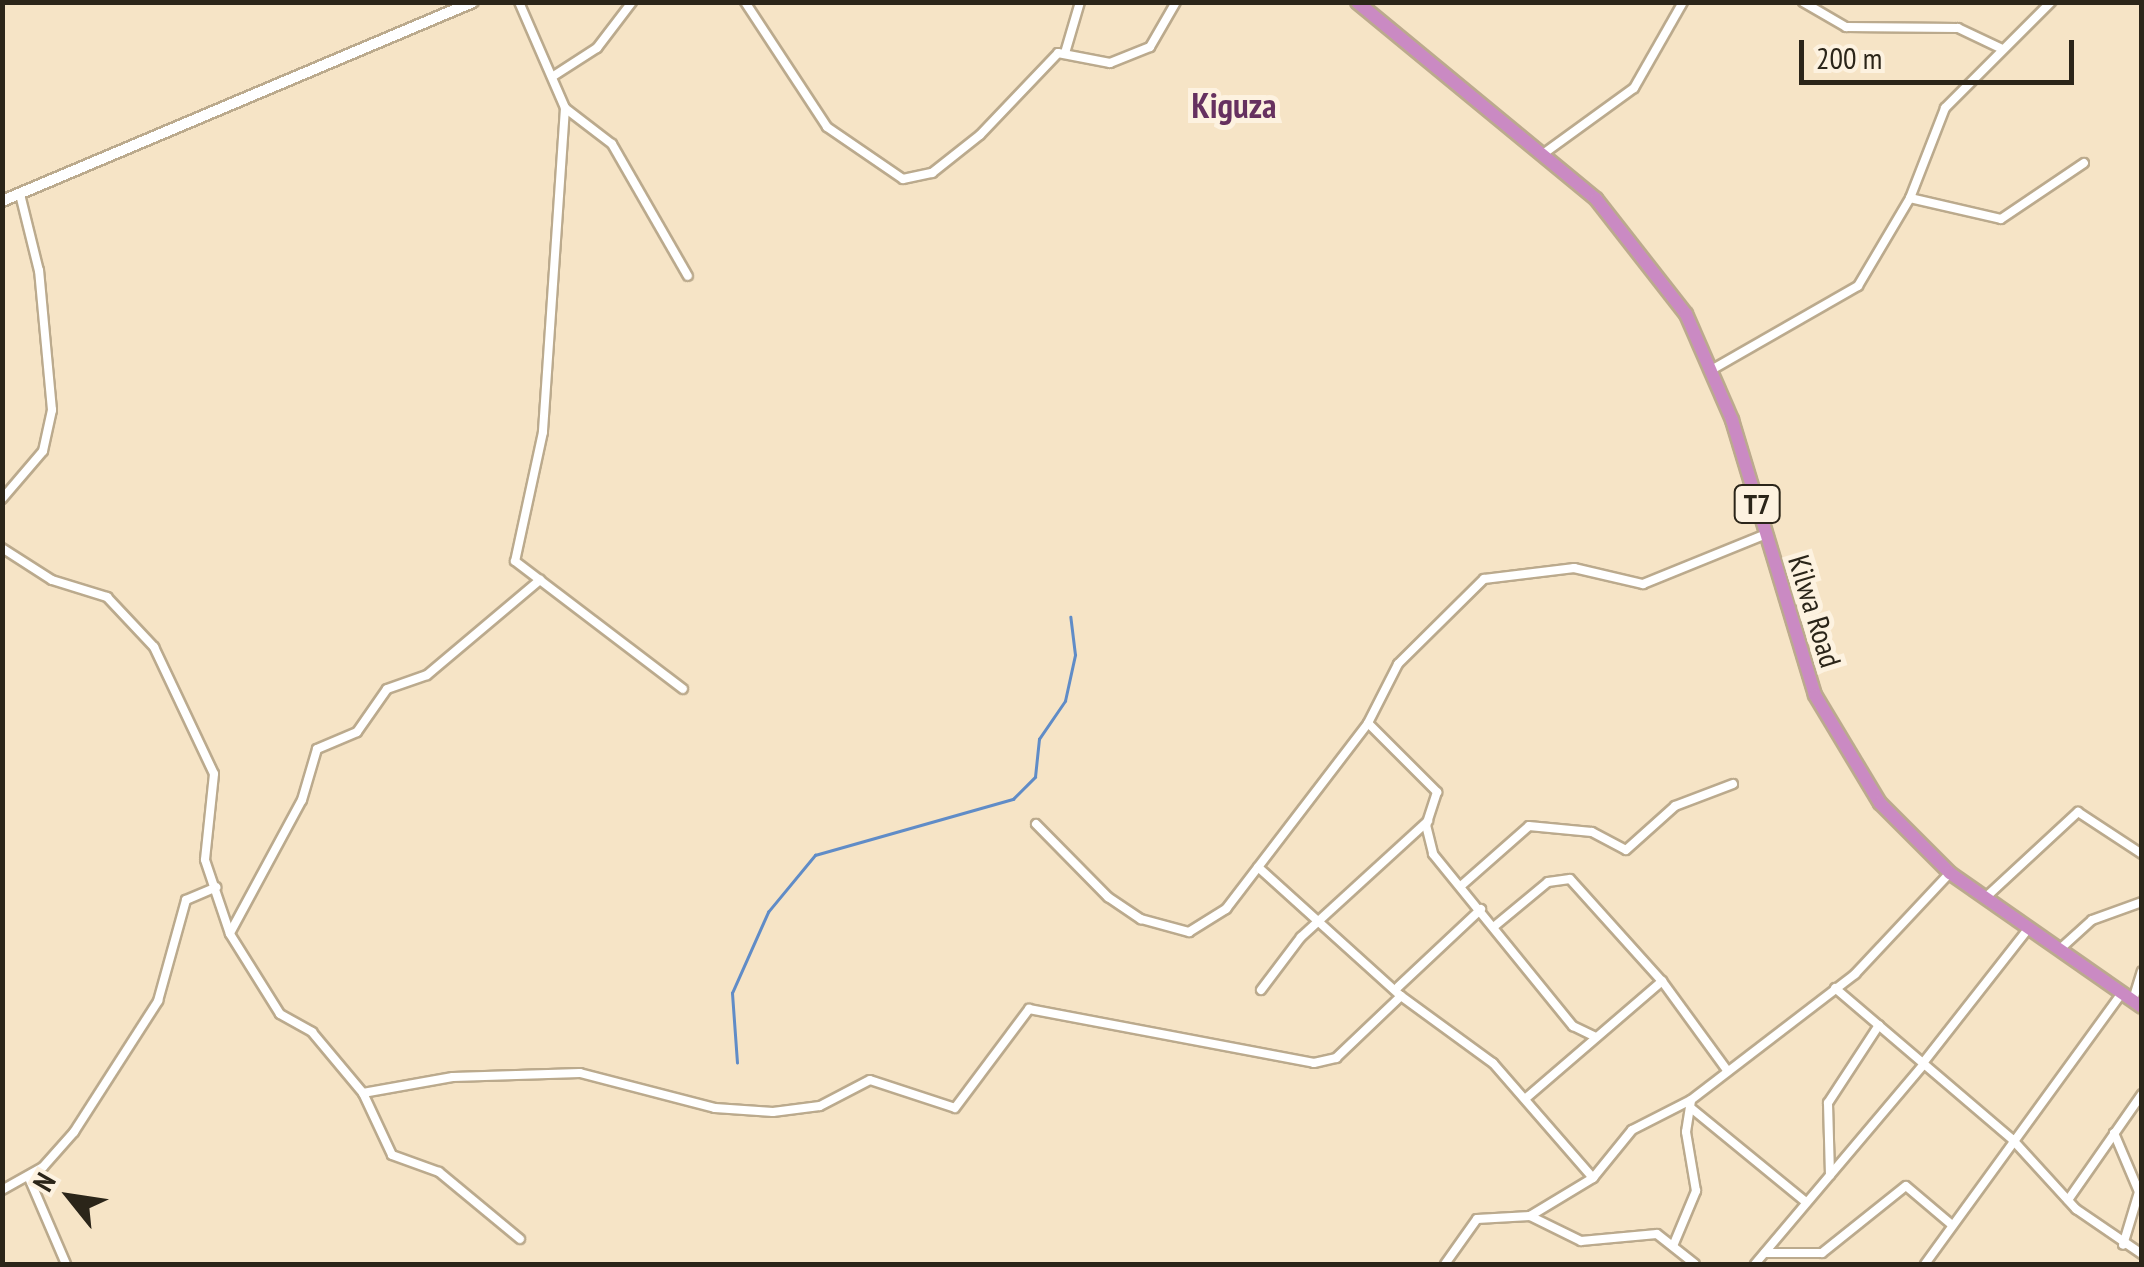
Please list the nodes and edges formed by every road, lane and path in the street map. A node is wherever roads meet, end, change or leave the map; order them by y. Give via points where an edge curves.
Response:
1 (473, 2) edge
2 (519, 2) edge
3 (632, 2) edge
4 (745, 2) edge
5 (1080, 2) edge
6 (1176, 2) edge
7 (1683, 2) edge
8 (1803, 2) edge
9 (2051, 2) edge
10 (1361, 4) edge
11 (2000, 48) junction
12 (1065, 53) junction
13 (554, 75) junction
14 (565, 108) junction
15 (1543, 154) junction
16 (2084, 163) dead end
17 (20, 194) junction
18 (1910, 198) junction
19 (2, 201) edge
20 (688, 276) dead end
21 (1713, 369) junction
22 (2, 499) edge
23 (1766, 534) junction
24 (2, 548) edge
25 (540, 580) junction
26 (684, 689) dead end
27 (1368, 723) junction
28 (1733, 784) dead end
29 (1428, 821) junction
30 (1036, 824) dead end
31 (2142, 854) edge
32 (1258, 868) junction
33 (1950, 874) junction
34 (1462, 884) junction
35 (216, 887) junction
36 (1985, 898) junction
37 (2142, 902) edge
38 (1482, 909) junction
39 (1320, 921) junction
40 (1496, 925) junction
41 (2029, 928) junction
42 (230, 934) junction
43 (2060, 950) junction
44 (2142, 971) edge
45 (1662, 981) junction
46 (1835, 988) junction
47 (1261, 990) dead end
48 (1400, 992) junction
49 (2132, 1001) edge
50 (1879, 1025) junction
51 (1596, 1036) junction
52 (1924, 1064) junction
53 (1727, 1070) junction
54 (364, 1094) junction
55 (2142, 1094) edge
56 (1525, 1099) junction
57 (1691, 1104) junction
58 (2114, 1133) junction
59 (2012, 1139) junction
60 (1830, 1175) junction
61 (2140, 1177) edge
62 (29, 1178) junction
63 (1593, 1178) junction
64 (2, 1190) edge
65 (2068, 1200) junction
66 (1806, 1202) junction
67 (1530, 1216) junction
68 (1952, 1225) junction
69 (520, 1239) dead end
70 (2123, 1244) junction
71 (1673, 1246) junction
72 (1765, 1252) junction
73 (2142, 1256) edge
74 (66, 1264) edge
75 (1445, 1264) edge
76 (1695, 1264) edge
77 (1755, 1264) edge
78 (1924, 1264) edge
79 (2136, 1264) edge

1 - 17 street
2 - 13 street
3 - 13 street via 596,48
4 - 12 street via 827,127 903,179 944,164
5 - 12 street
6 - 12 street via 1150,47 1126,60
7 - 15 street via 1634,88
8 - 11 street via 1846,27 1958,28
9 - 11 street via 2026,34
10 - 15 highway, Kilwa Road / T7
11 - 18 street via 1938,120
13 - 14 street
14 - 20 street via 612,144
14 - 25 street via 543,432 514,552
15 - 21 highway, Kilwa Road / T7 via 1628,231
16 - 18 street via 2001,219
17 - 19 street
17 - 22 street via 40,272 52,410 42,450
18 - 21 street via 1858,286
21 - 23 highway, Kilwa Road / T7
23 - 27 street via 1643,584 1574,568 1484,579 1398,664
23 - 33 highway, Kilwa Road / T7 via 1827,723 1880,803
24 - 35 street via 52,580 107,597 154,648 214,774 203,833
25 - 26 street
25 - 42 street via 427,675 387,689 357,732 317,748 302,800
27 - 29 street via 1431,782
27 - 32 street
28 - 34 street via 1675,806 1626,850 1592,832 1529,826
29 - 34 street via 1433,854
29 - 39 street
30 - 32 street via 1078,872 1166,930 1212,922
31 - 36 street via 2078,812
32 - 39 street
33 - 36 highway, Kilwa Road / T7
33 - 46 street
34 - 38 street
35 - 42 street
35 - 62 street via 186,900 158,1001 74,1132
36 - 41 highway, Kilwa Road / T7
37 - 43 street via 2092,920
38 - 40 street
38 - 48 street
39 - 47 street
39 - 48 street
40 - 45 street via 1548,882 1570,878
40 - 51 street via 1573,1026
41 - 43 highway, Kilwa Road / T7
41 - 52 street
42 - 54 street via 280,1014 312,1032
43 - 49 highway, Kilwa Road / T7
44 - 49 street
45 - 51 street
45 - 53 street
46 - 50 street
46 - 53 street
48 - 54 street via 1325,1063 1029,1008 956,1108 870,1080 820,1106 774,1112 715,1108 580,1073 452,1077
48 - 56 street via 1485,1056
49 - 59 street
50 - 52 street
50 - 60 street via 1828,1103
51 - 56 street
52 - 59 street
52 - 60 street
53 - 57 street
54 - 69 street via 392,1155 439,1172
55 - 58 street
56 - 63 street
57 - 63 street via 1632,1130
57 - 66 street
57 - 71 street via 1687,1151 1696,1191
58 - 61 street
58 - 65 street
59 - 65 street
59 - 68 street
60 - 66 street
61 - 70 street
62 - 64 street
62 - 74 street
63 - 67 street
65 - 70 street
66 - 72 street
67 - 71 street via 1581,1241 1646,1232
67 - 75 street via 1477,1219
68 - 72 street via 1906,1186 1822,1252
68 - 78 street
70 - 73 street
71 - 76 street
72 - 77 street
73 - 79 street

